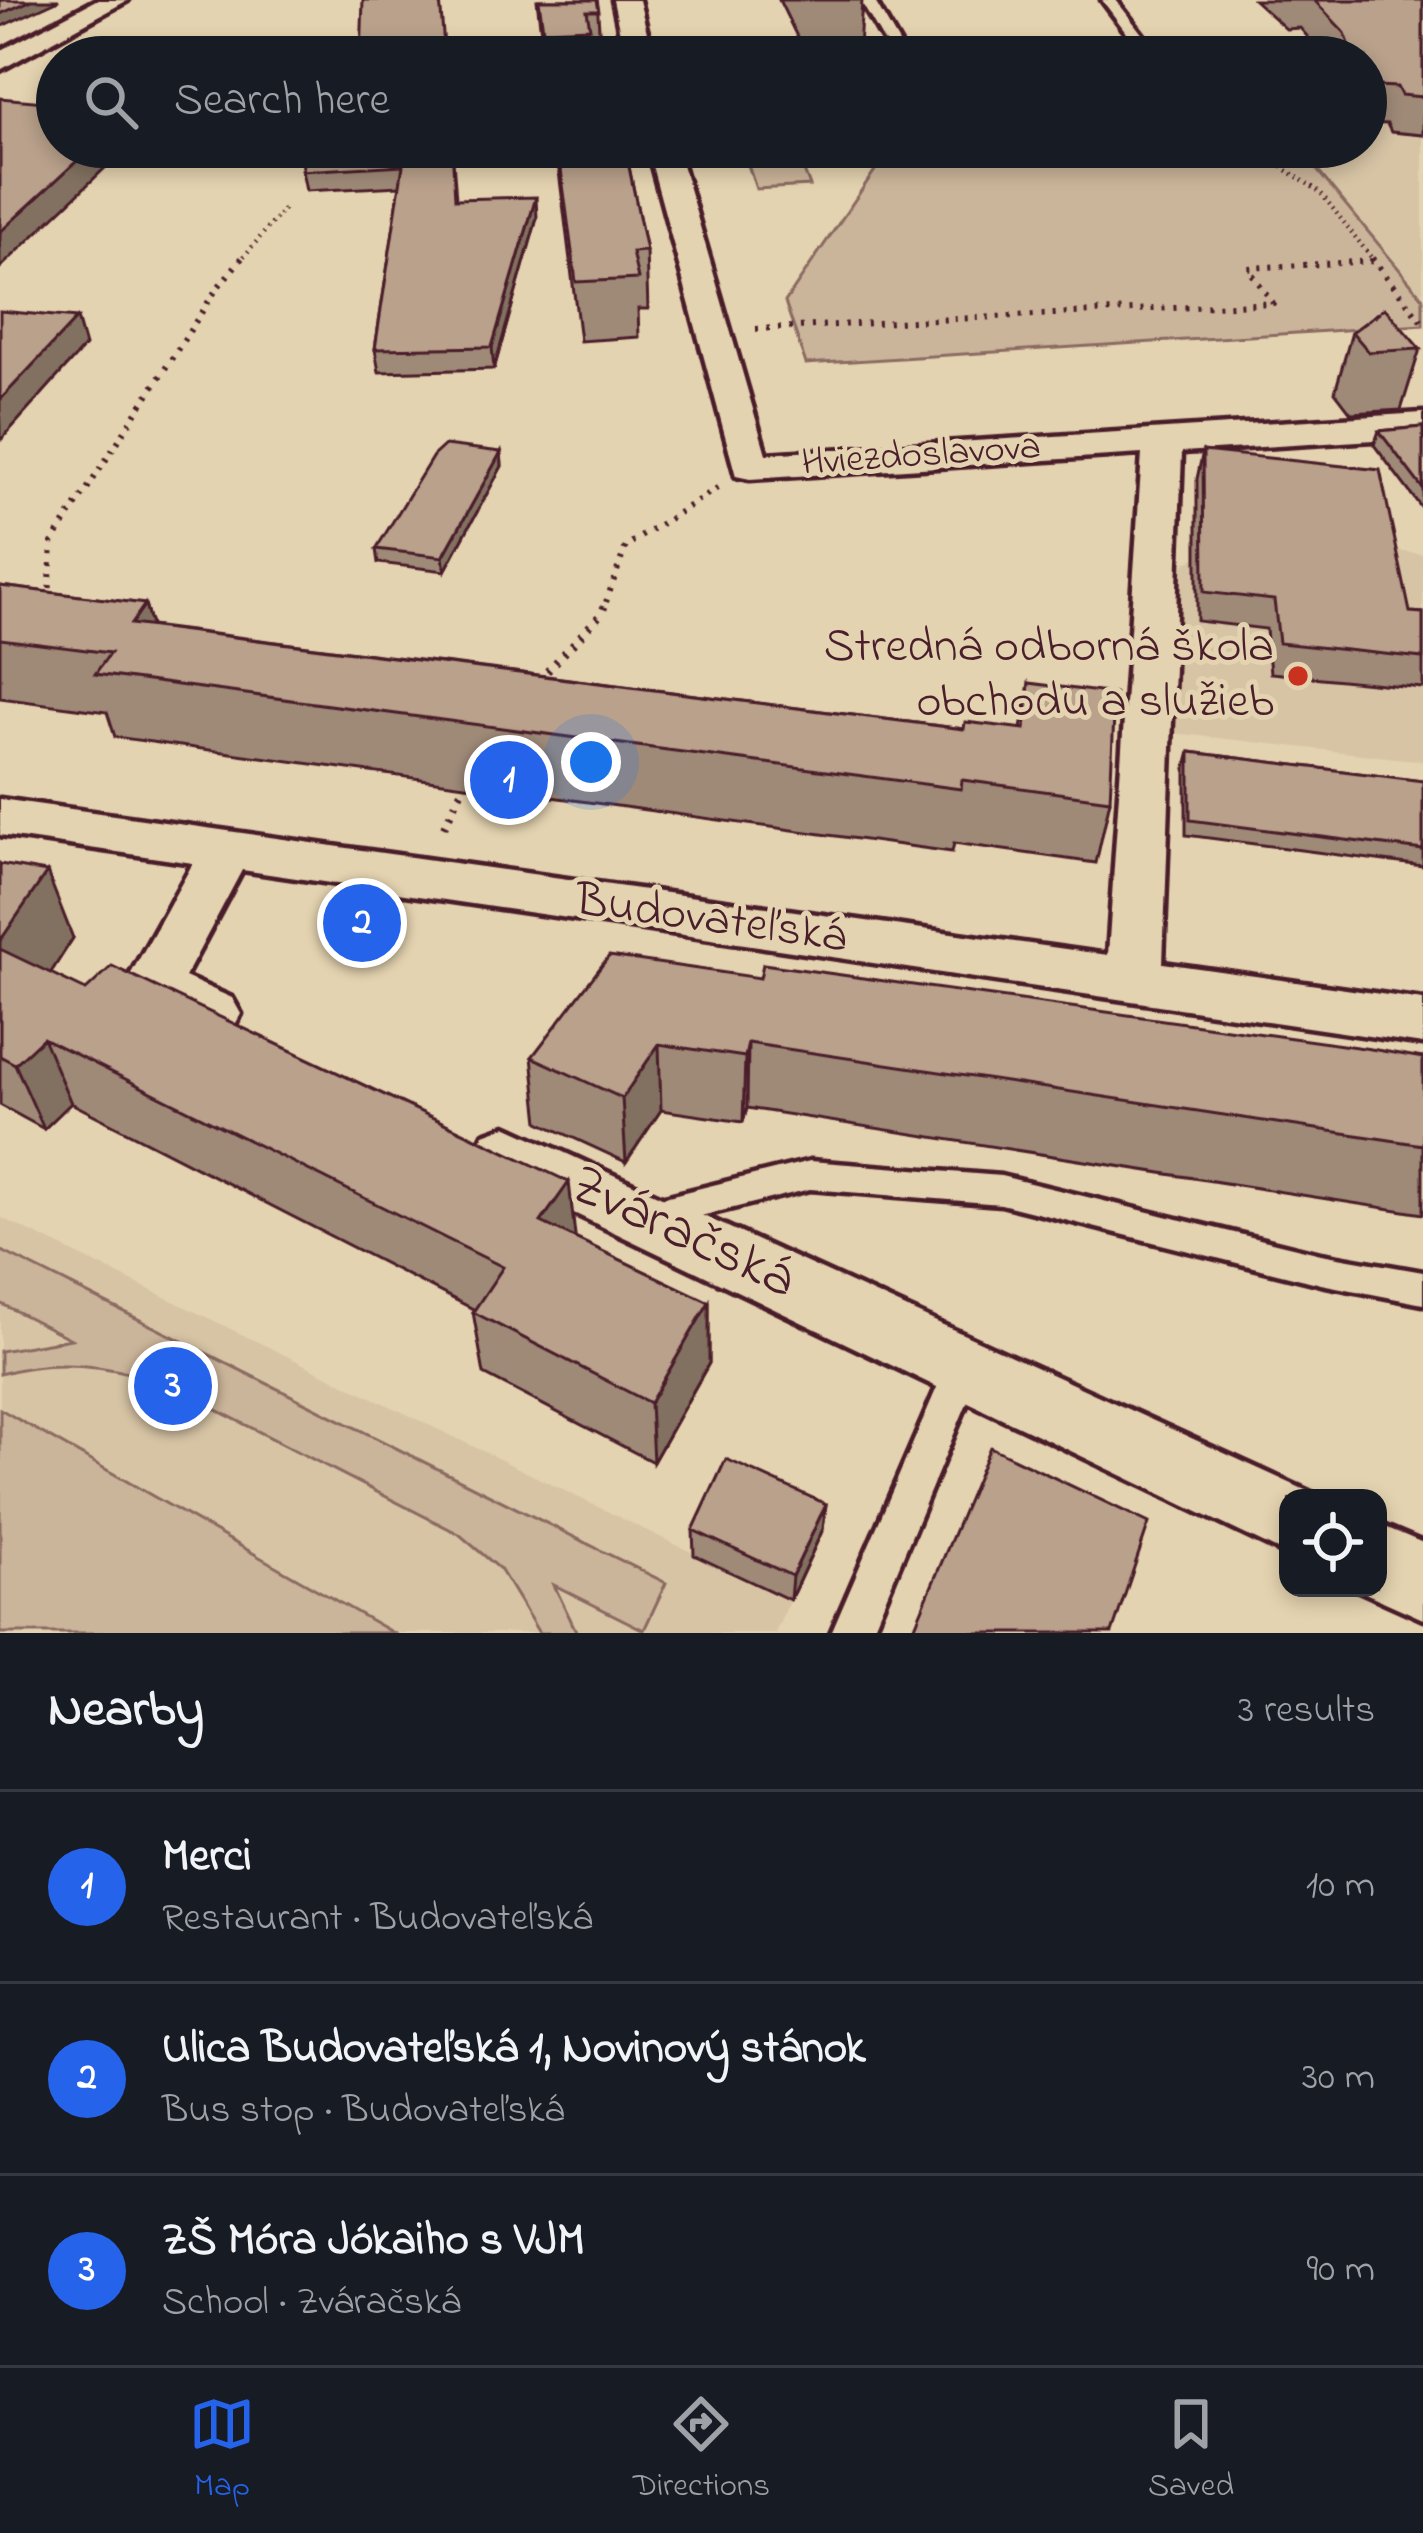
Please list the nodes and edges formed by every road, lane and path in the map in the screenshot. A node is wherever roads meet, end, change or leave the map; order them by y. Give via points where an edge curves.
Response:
1 (52, 0) edge
2 (626, 0) edge
3 (867, 0) edge
4 (1109, 0) edge
5 (1132, 0) edge
6 (104, 5) edge
7 (47, 36) edge
8 (634, 36) edge
9 (888, 36) edge
10 (1137, 36) edge
11 (36, 42) edge
12 (0, 62) edge
13 (668, 168) edge
14 (1284, 168) edge
15 (284, 209) dead end
16 (1375, 261) junction
17 (1423, 323) edge
18 (712, 331) junction
19 (1423, 425) edge
20 (1162, 442) junction
21 (750, 467) junction
22 (49, 603) edge
23 (537, 683) edge
24 (470, 772) edge
25 (0, 817) edge
26 (444, 827) dead end
27 (228, 848) junction
28 (1134, 982) junction
29 (1423, 1022) edge
30 (259, 1036) edge
31 (451, 1126) edge
32 (643, 1216) junction
33 (1423, 1288) edge
34 (964, 1367) junction
35 (1279, 1515) edge
36 (1387, 1565) edge
37 (1423, 1582) edge
38 (851, 1633) edge

1 - 6 street
2 - 8 street
3 - 9 lane
4 - 5 lane
4 - 10 lane
6 - 7 street
11 - 12 street
13 - 18 street, Hviezdoslavova
14 - 16 path via 1320,192
15 - 22 path via 218,287 52,543
16 - 17 path
16 - 18 path via 1248,268 1273,303
18 - 21 street, Hviezdoslavova
19 - 20 street, Hviezdoslavova
20 - 21 street, Hviezdoslavova
20 - 28 street
21 - 23 path via 626,546 602,613
24 - 26 path
25 - 27 street, Budovateľská
27 - 28 street, Budovateľská
27 - 30 street via 152,986
28 - 29 street, Budovateľská
31 - 32 street, Zváračská
32 - 33 lane via 810,1175 1001,1190
32 - 34 street, Zváračská
34 - 35 street, Zváračská
34 - 38 lane
36 - 37 street

